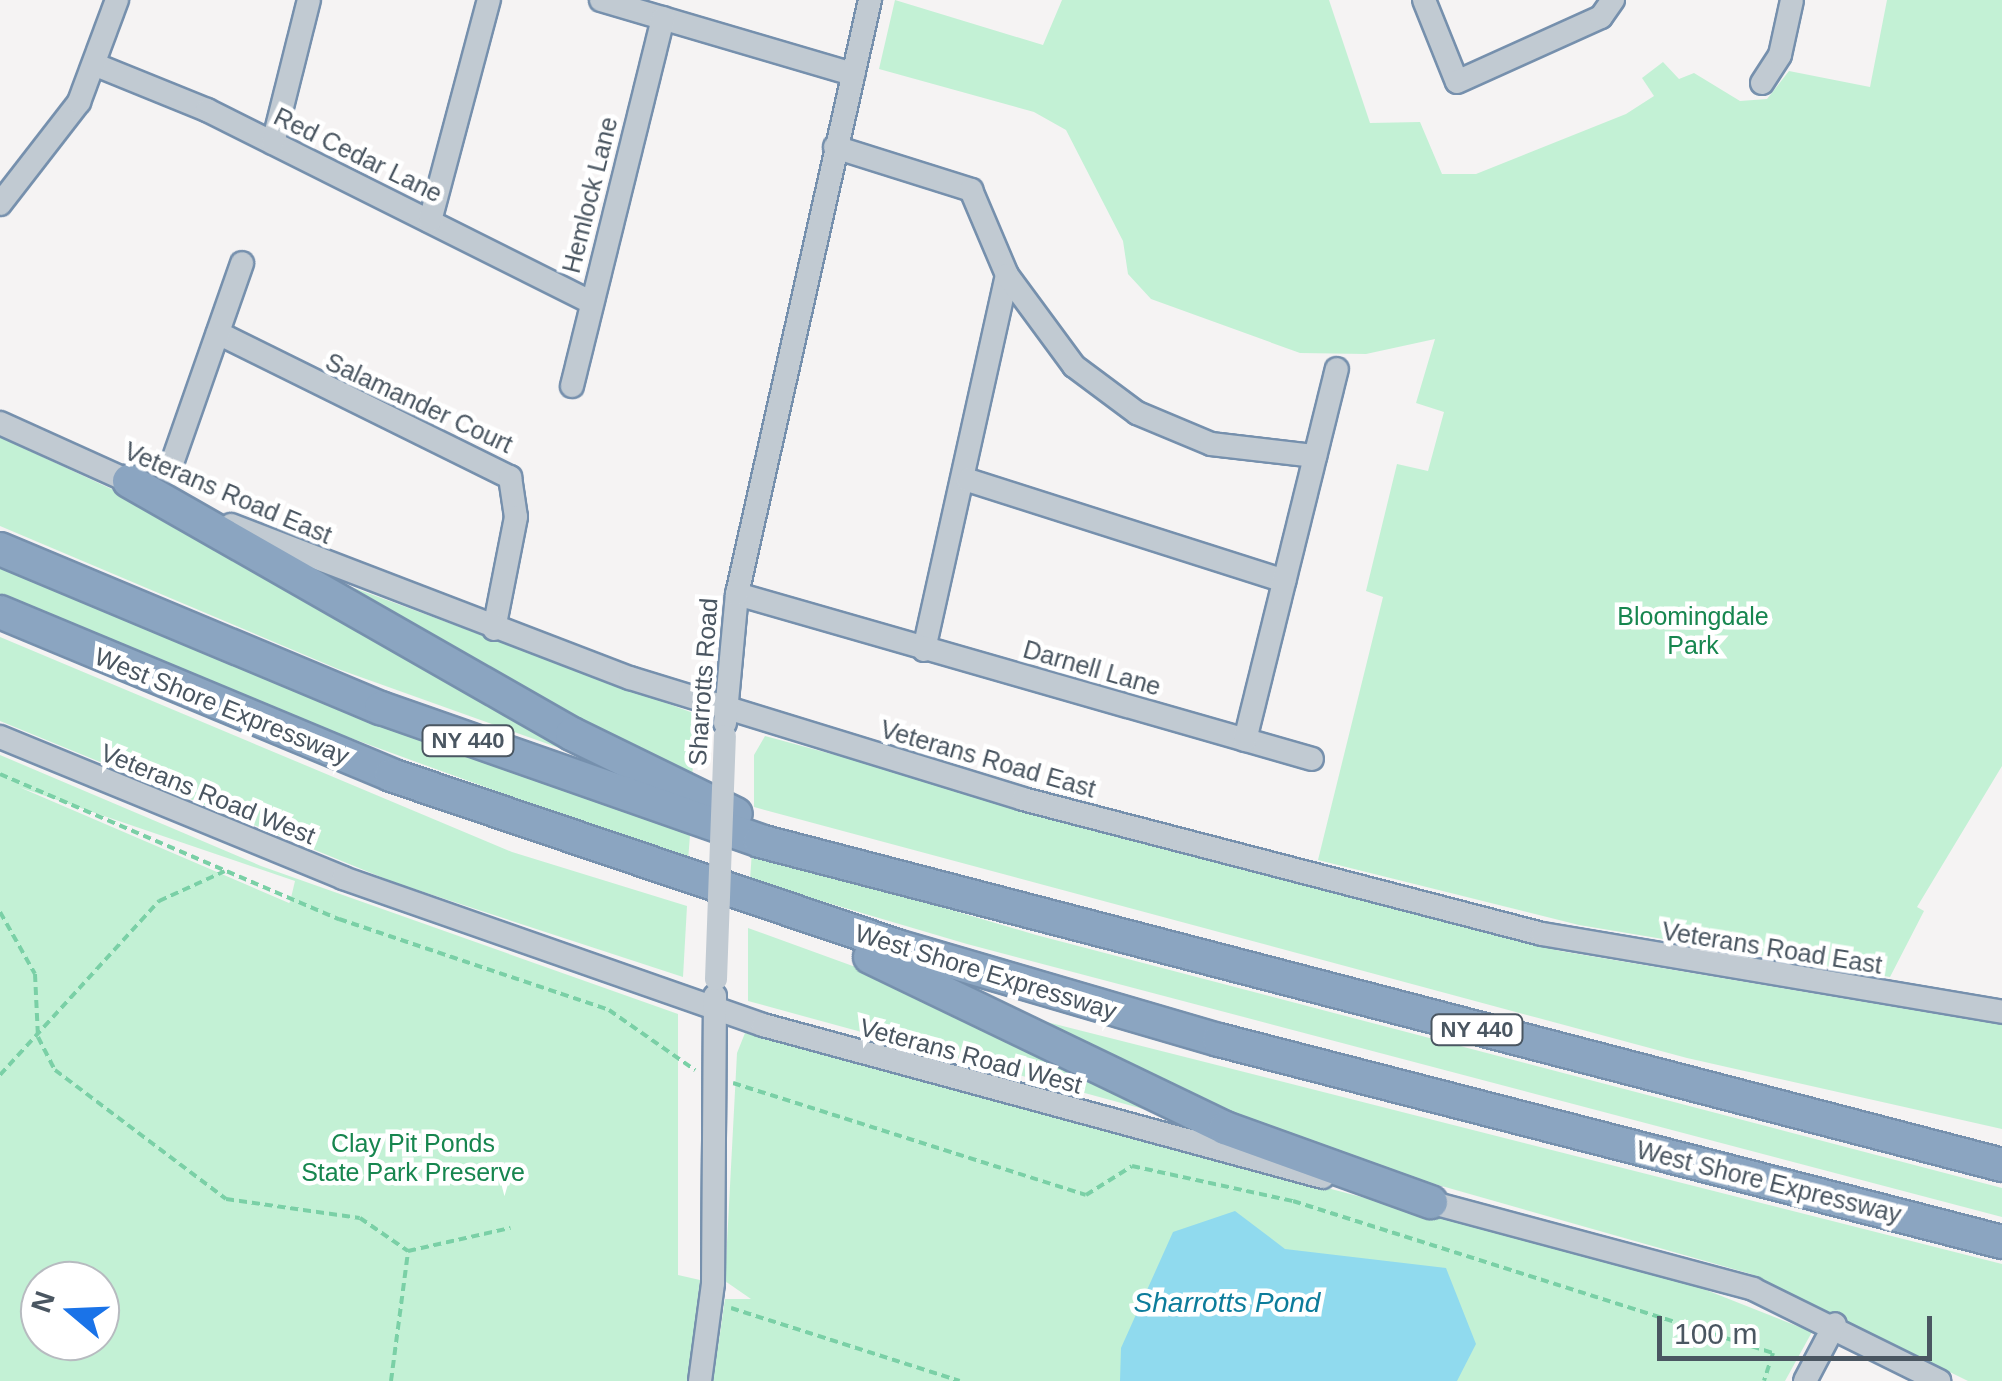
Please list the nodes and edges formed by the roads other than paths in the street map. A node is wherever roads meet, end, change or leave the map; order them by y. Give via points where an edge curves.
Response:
1 (117, 0) edge
2 (310, 0) edge
3 (489, 0) edge
4 (601, 0) edge
5 (870, 0) edge
6 (1424, 0) edge
7 (1613, 0) edge
8 (1792, 0) edge
9 (663, 18) junction
10 (96, 65) junction
11 (853, 74) junction
12 (1762, 83) dead end
13 (273, 143) junction
14 (835, 146) junction
15 (0, 204) edge
16 (430, 221) junction
17 (242, 263) dead end
18 (1008, 275) junction
19 (591, 302) junction
20 (218, 333) junction
21 (1336, 369) dead end
22 (572, 386) dead end
23 (0, 423) edge
24 (1315, 456) junction
25 (170, 469) dead end
26 (968, 480) junction
27 (129, 481) junction
28 (0, 549) edge
29 (1284, 581) junction
30 (737, 594) junction
31 (0, 612) edge
32 (494, 629) junction
33 (924, 650) junction
34 (726, 709) junction
35 (0, 738) edge
36 (1244, 740) junction
37 (1312, 759) dead end
38 (521, 822) junction
39 (952, 893) junction
40 (715, 1008) junction
41 (2000, 1008) edge
42 (2002, 1165) edge
43 (1431, 1202) junction
44 (2002, 1242) edge
45 (1835, 1324) junction
46 (700, 1381) edge
47 (1805, 1381) edge
48 (1939, 1381) edge

1 - 10 street
2 - 13 street
3 - 16 street
4 - 9 street
5 - 11 street, Sharrotts Road
6 - 7 street via 1456,82 1601,17
8 - 12 street via 1780,55
9 - 11 street
9 - 19 street, Hemlock Lane
10 - 13 street, Red Cedar Lane
10 - 15 street via 49,146
11 - 14 street, Sharrotts Road
13 - 16 street, Red Cedar Lane
14 - 18 street via 970,190
14 - 30 street, Sharrotts Road
16 - 19 street, Red Cedar Lane
17 - 20 street
18 - 24 street via 1074,366 1137,413 1212,444
18 - 26 street via 980,392
19 - 22 street, Hemlock Lane
20 - 25 street
20 - 32 street, Salamander Court via 510,477 516,517
21 - 24 street
23 - 27 street, Veterans Road East
24 - 29 street
26 - 29 street
26 - 33 street
27 - 32 street, Veterans Road East
27 - 39 highway via 636,768
28 - 39 highway, NY 440 via 491,750 760,840
29 - 36 street
30 - 33 street, Darnell Lane
30 - 34 street, Sharrotts Road
31 - 38 highway, West Shore Expressway / NY 440
32 - 34 street, Veterans Road East
33 - 36 street, Darnell Lane
34 - 40 street, Sharrotts Road, bridge
34 - 41 street, Veterans Road East via 960,782 1542,934
35 - 40 street, Veterans Road West via 359,884
36 - 37 street, Darnell Lane
38 - 43 highway via 641,878 923,979 1225,1128
38 - 44 highway, West Shore Expressway / NY 440 via 1106,1008
39 - 42 highway, NY 440
40 - 43 street, Veterans Road West via 954,1082
40 - 46 street, Sharrotts Road via 712,1303
43 - 45 street, Veterans Road West via 1722,1279
45 - 47 street
45 - 48 street, Veterans Road West

